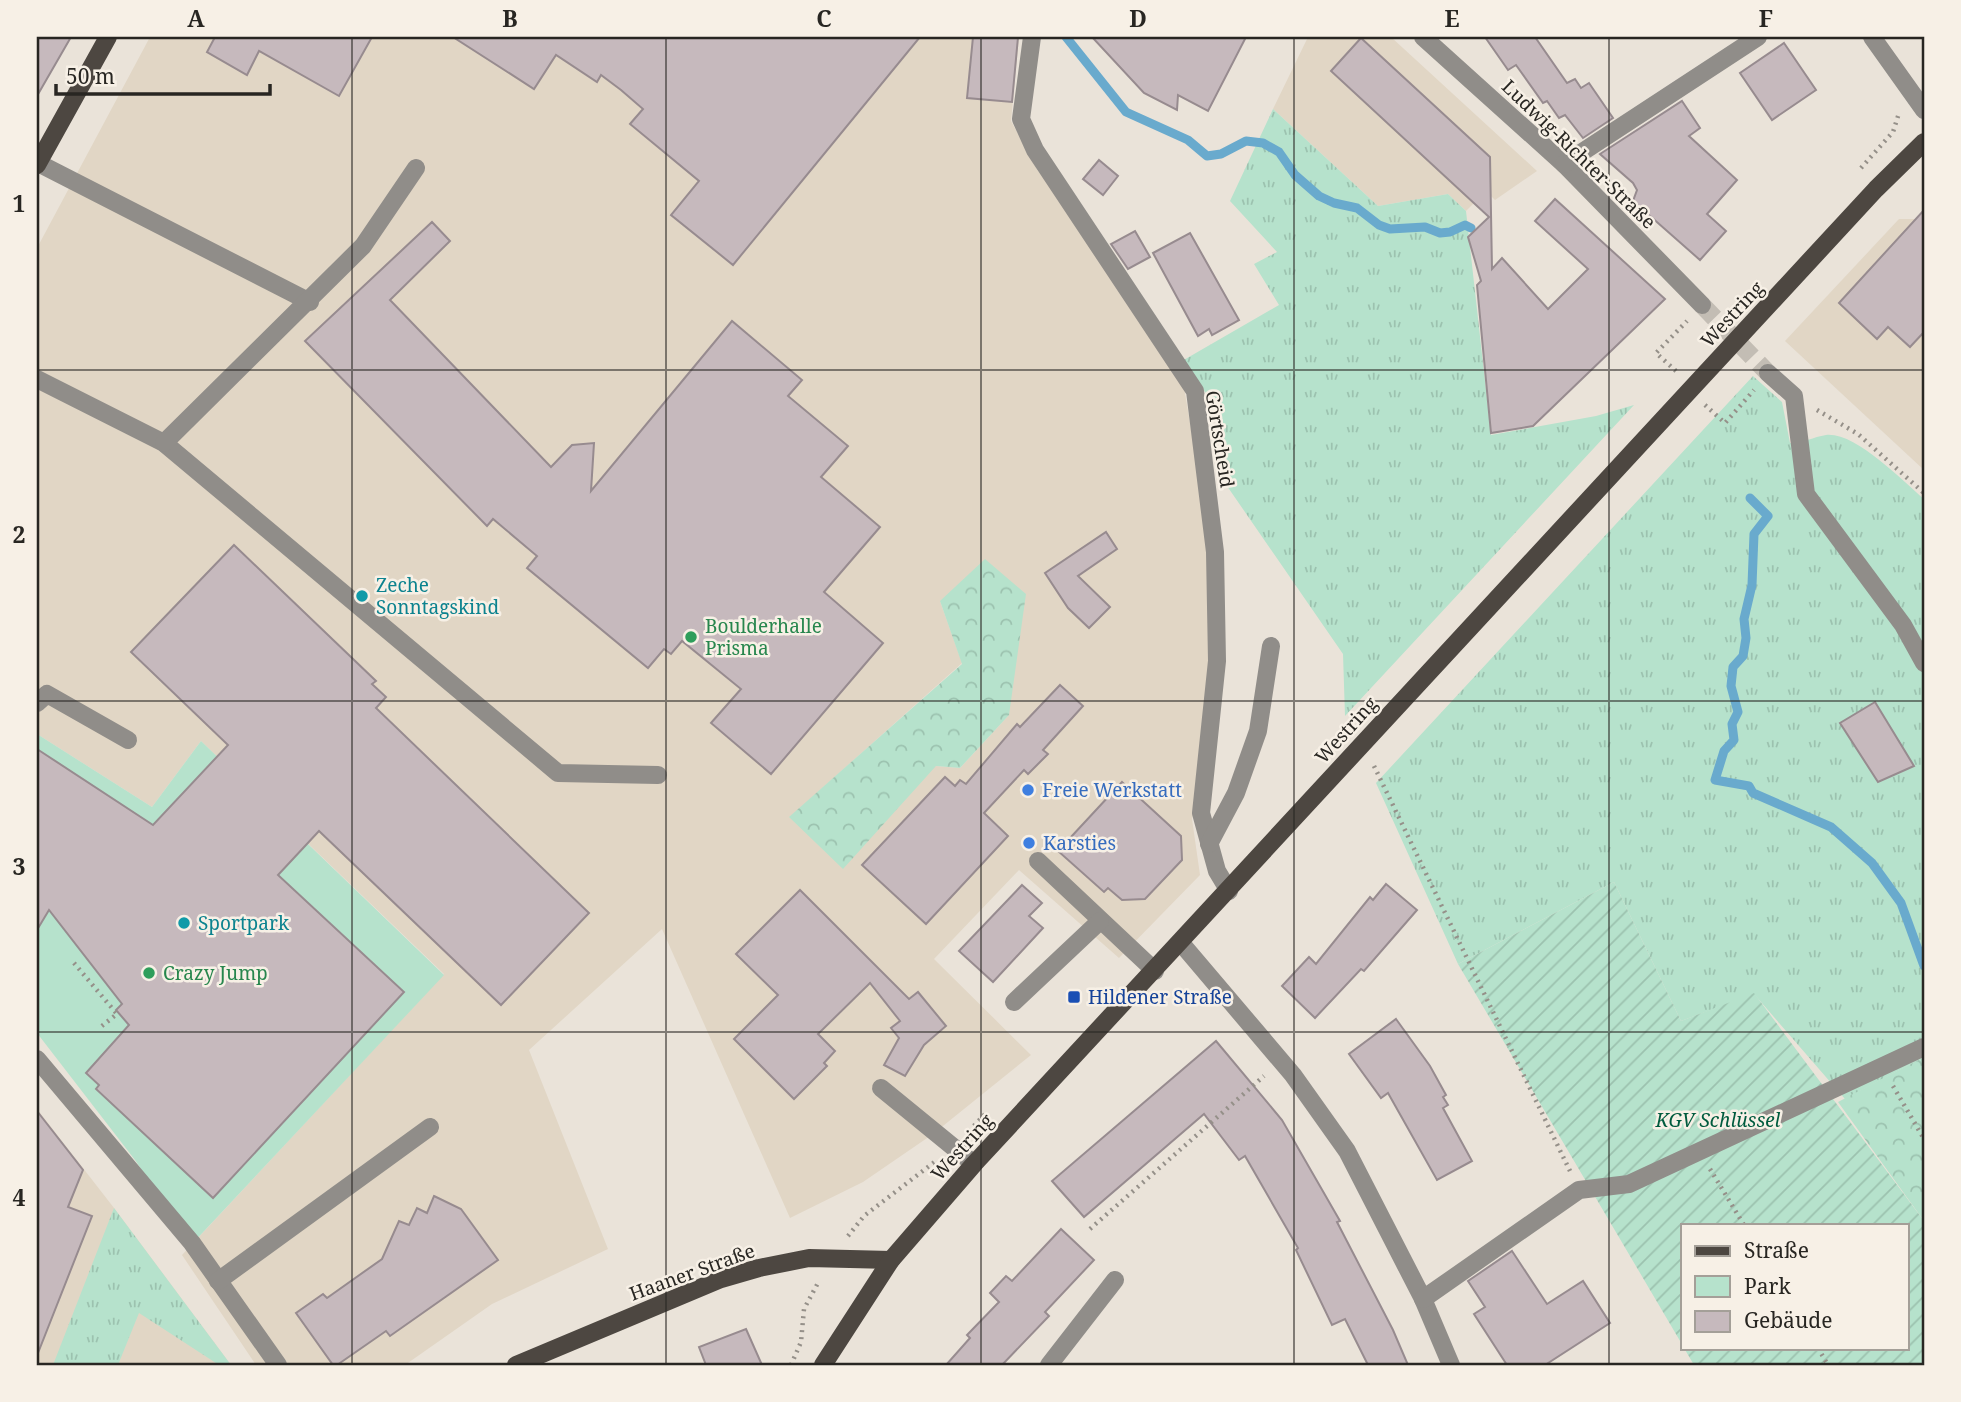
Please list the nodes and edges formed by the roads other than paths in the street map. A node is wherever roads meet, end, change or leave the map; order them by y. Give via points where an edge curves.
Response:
1 (108, 37) edge
2 (1032, 37) edge
3 (1423, 37) edge
4 (1758, 37) edge
5 (1872, 37) edge
6 (1924, 110) edge
7 (1924, 142) edge
8 (37, 164) edge
9 (1564, 164) junction
10 (416, 168) dead end
11 (310, 302) junction
12 (1702, 306) tunnel mouth
13 (1768, 373) tunnel mouth
14 (37, 379) edge
15 (164, 443) junction
16 (1271, 646) dead end
17 (1924, 663) edge
18 (37, 704) edge
19 (128, 740) dead end
20 (658, 775) dead end
21 (1209, 844) junction
22 (1038, 861) dead end
23 (1229, 891) junction
24 (1100, 921) junction
25 (1181, 943) junction
26 (1155, 971) junction
27 (1014, 1002) dead end
28 (1924, 1047) edge
29 (37, 1059) edge
30 (881, 1088) dead end
31 (430, 1126) dead end
32 (974, 1164) junction
33 (891, 1260) junction
34 (1115, 1280) dead end
35 (218, 1281) junction
36 (1423, 1298) junction
37 (278, 1365) edge
38 (516, 1365) edge
39 (823, 1365) edge
40 (1049, 1365) edge
41 (1451, 1365) edge

1 - 8 main road
2 - 21 street, Görtscheid via 1021,119 1035,150 1195,391 1215,552 1217,661 1201,814
3 - 9 street, Ludwig-Richter-Straße
4 - 9 street
5 - 6 street
7 - 23 main road, Westring
8 - 11 street
9 - 12 street, Ludwig-Richter-Straße
10 - 11 street via 363,246
11 - 15 street
13 - 17 street via 1794,396 1806,494 1903,625
14 - 15 street
15 - 20 street via 558,773
16 - 21 street via 1258,731 1236,793
18 - 19 street via 47,694
21 - 23 street, Görtscheid
22 - 24 street
23 - 25 main road, Westring
24 - 26 street
24 - 27 street
25 - 26 main road, Westring
25 - 36 street via 1281,1061 1347,1151
26 - 32 main road, Westring
28 - 36 street via 1629,1184 1579,1191
29 - 35 street via 192,1243
30 - 32 street
31 - 35 street
32 - 33 main road, Westring
33 - 38 main road, Haaner Straße via 809,1258 758,1268 721,1279
33 - 39 main road, Westring
34 - 40 street
35 - 37 street
36 - 41 street

